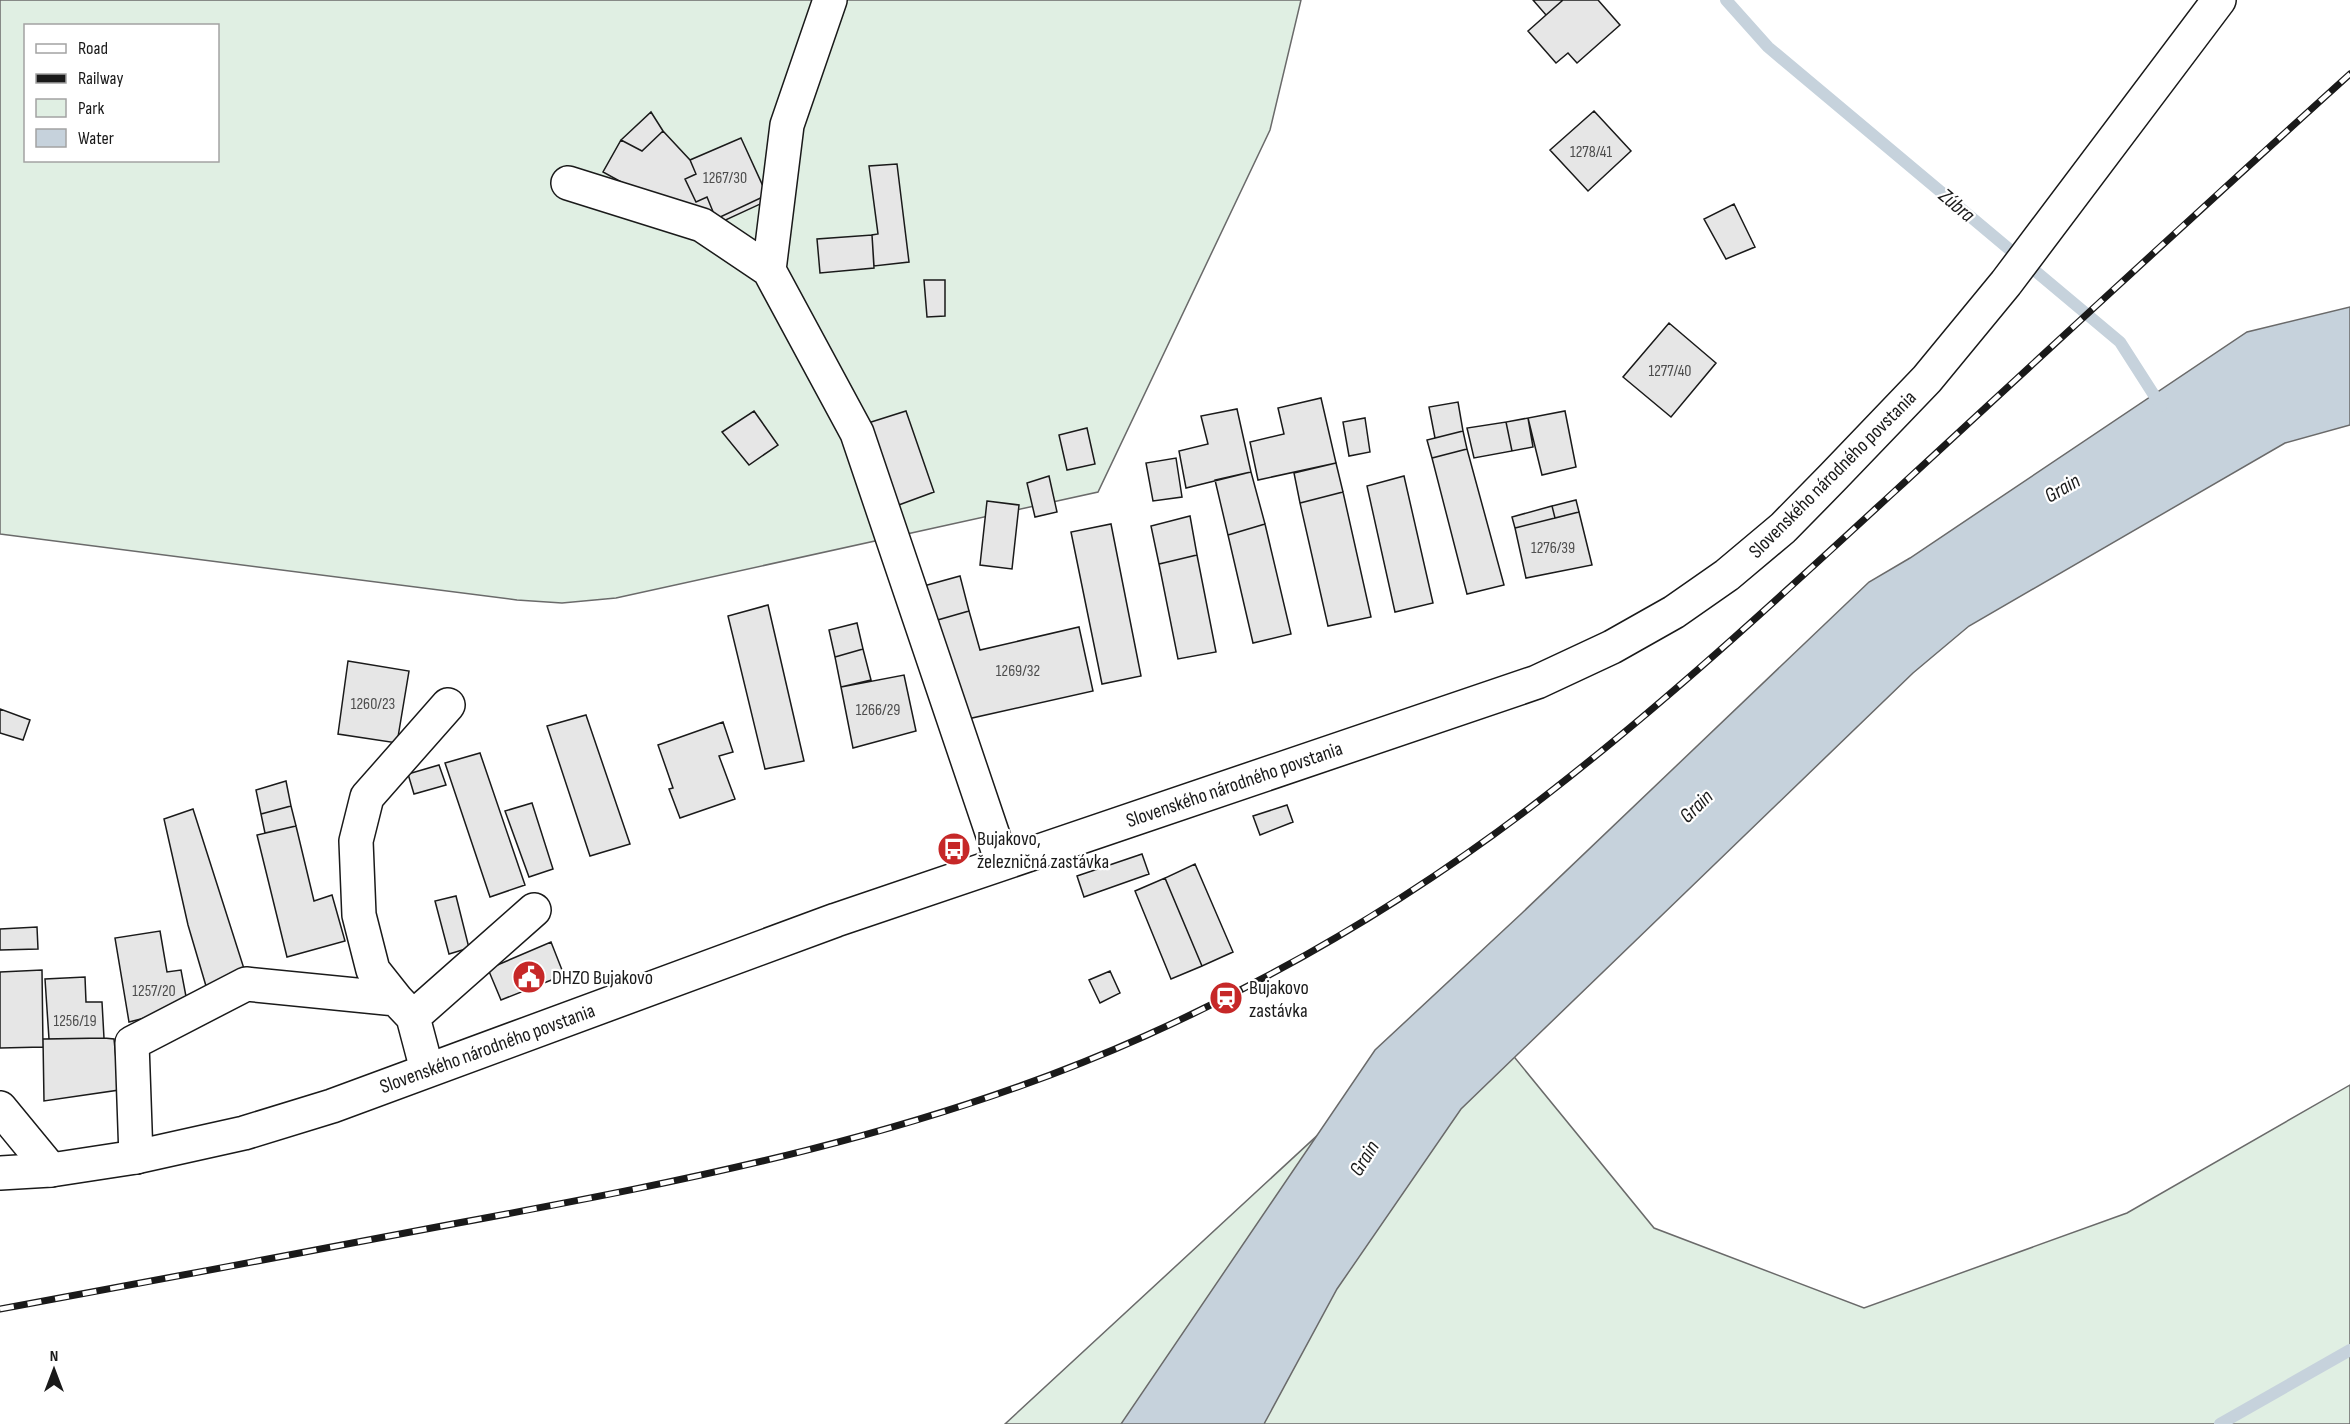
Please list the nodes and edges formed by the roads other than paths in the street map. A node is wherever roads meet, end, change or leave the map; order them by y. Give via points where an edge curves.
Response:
1 (830, 0) edge
2 (2219, 0) edge
3 (568, 183) dead end
4 (769, 270) junction
5 (448, 705) dead end
6 (1002, 862) junction
7 (534, 910) dead end
8 (405, 1008) junction
9 (427, 1070) junction
10 (0, 1108) edge
11 (136, 1157) junction
12 (51, 1170) junction
13 (0, 1173) edge

1 - 4 main road via 787,125
2 - 6 main road, Slovenského národného povstania via 2038,243 1927,380 1783,528 1727,575 1674,612 1538,682
3 - 4 main road via 702,225
4 - 6 main road via 857,433
5 - 8 main road via 367,797 356,841 359,915 373,970
6 - 9 main road, Slovenského národného povstania
7 - 8 main road
8 - 9 main road
8 - 11 main road via 246,984 132,1043
9 - 11 main road, Slovenského národného povstania via 332,1106 244,1133
10 - 12 main road
11 - 12 main road, Slovenského národného povstania
12 - 13 main road, Slovenského národného povstania

